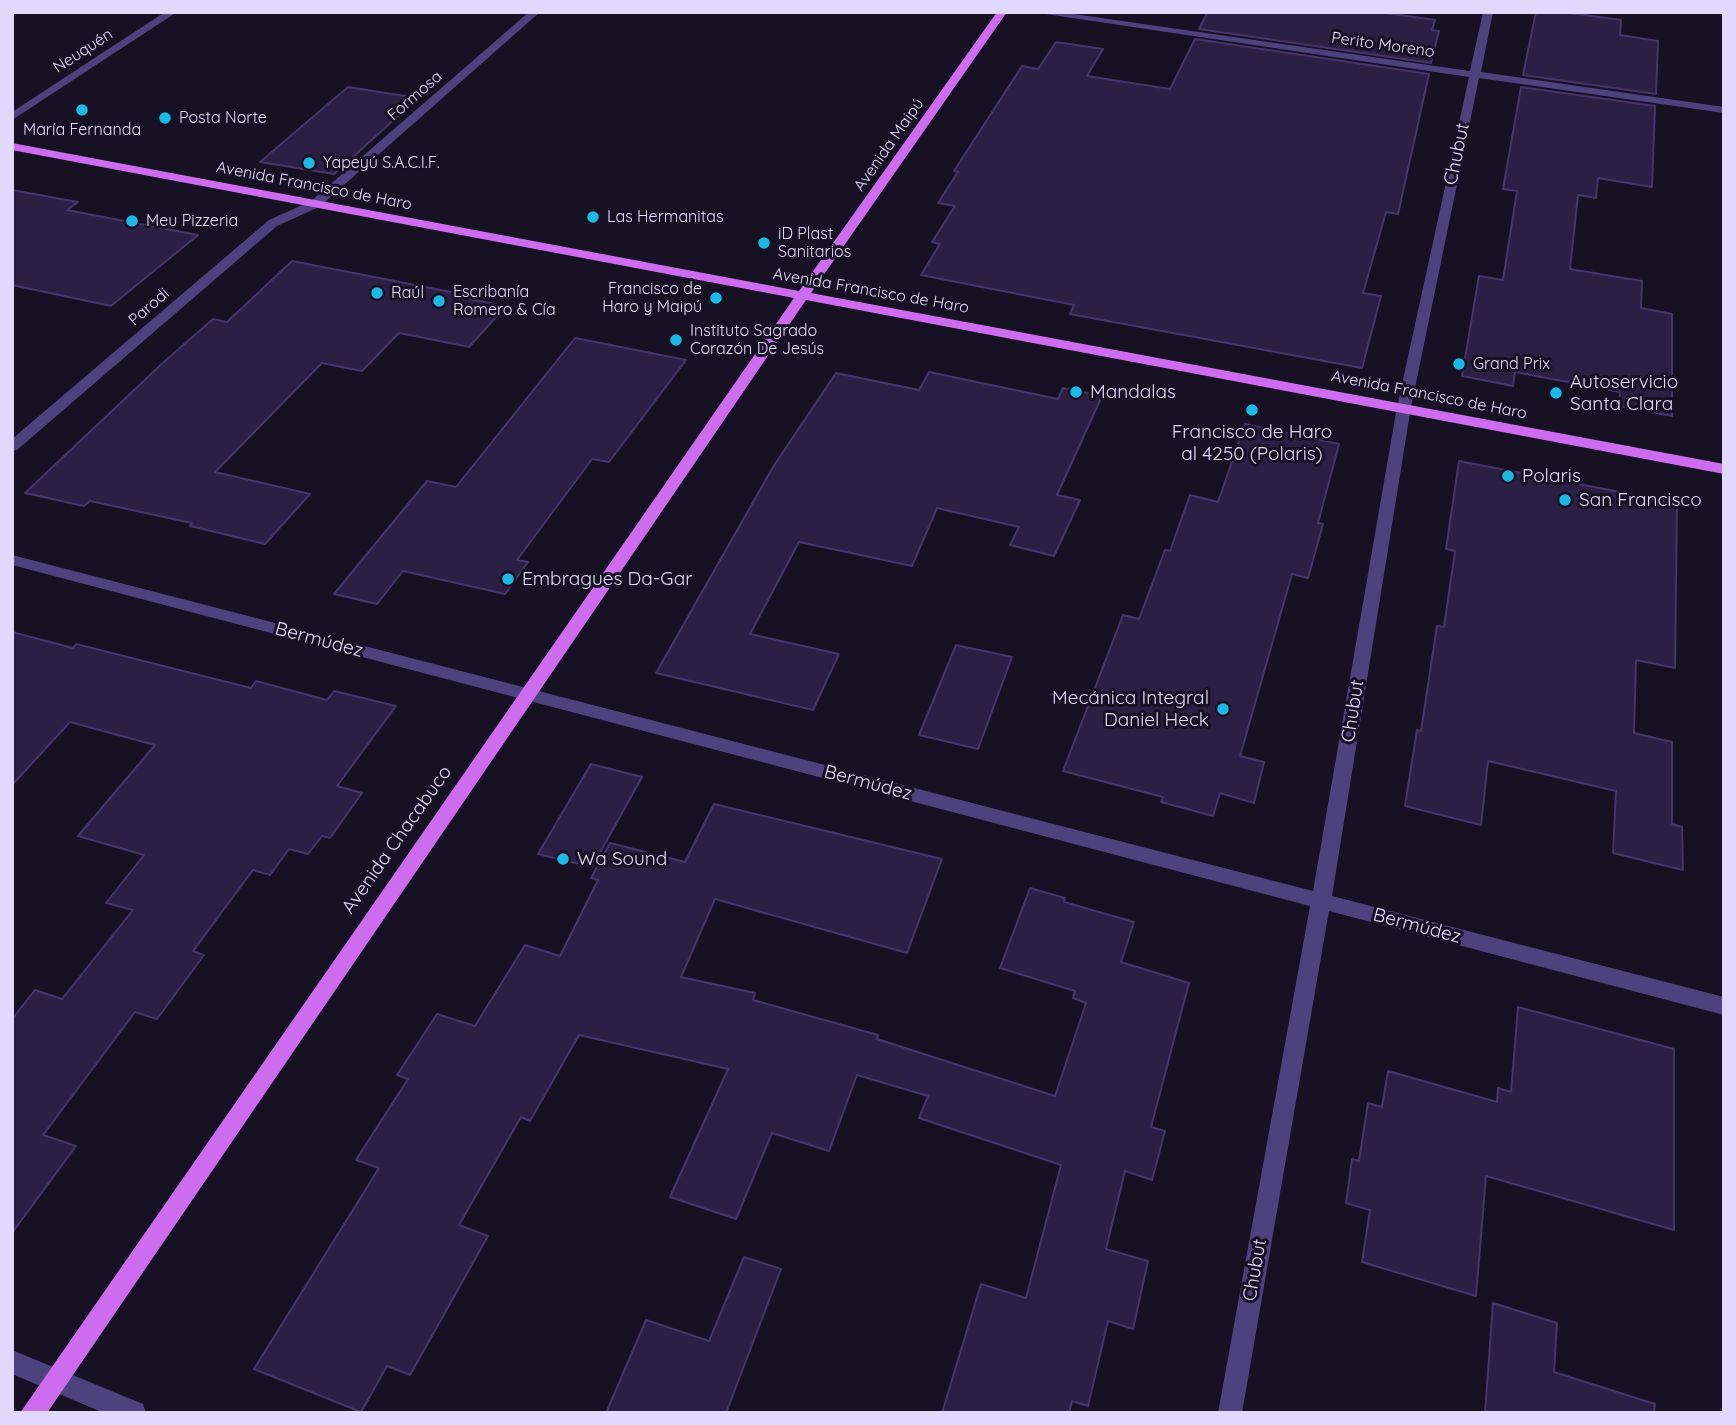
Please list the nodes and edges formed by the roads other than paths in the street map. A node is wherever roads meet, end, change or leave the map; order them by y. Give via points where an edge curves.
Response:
1 (172, 12) edge
2 (536, 12) edge
3 (1002, 12) edge
4 (1037, 12) edge
5 (1488, 12) edge
6 (1474, 74) junction
7 (1724, 110) edge
8 (12, 117) edge
9 (12, 146) edge
10 (315, 204) junction
11 (802, 296) junction
12 (1404, 407) junction
13 (12, 447) edge
14 (1724, 469) edge
15 (12, 560) edge
16 (527, 694) junction
17 (1321, 901) junction
18 (1724, 1006) edge
19 (12, 1362) edge
20 (56, 1379) junction
21 (33, 1413) edge
22 (134, 1413) edge
23 (1230, 1413) edge

1 - 8 street, Neuquén
2 - 10 street, Formosa
3 - 11 main road, Avenida Maipú
4 - 6 street, Perito Moreno
5 - 6 street, Chubut
6 - 7 street, Perito Moreno
6 - 12 street, Chubut
9 - 10 main road, Avenida Francisco de Haro
10 - 11 main road, Avenida Francisco de Haro
10 - 13 street, Parodi via 273,223
11 - 12 main road, Avenida Francisco de Haro
11 - 16 main road, Avenida Chacabuco
12 - 14 main road, Avenida Francisco de Haro
12 - 17 street, Chubut
15 - 16 street, Bermúdez
16 - 17 street, Bermúdez
16 - 20 main road, Avenida Chacabuco
17 - 18 street, Bermúdez
17 - 23 street, Chubut
19 - 20 street
20 - 21 main road, Avenida Chacabuco
20 - 22 street

